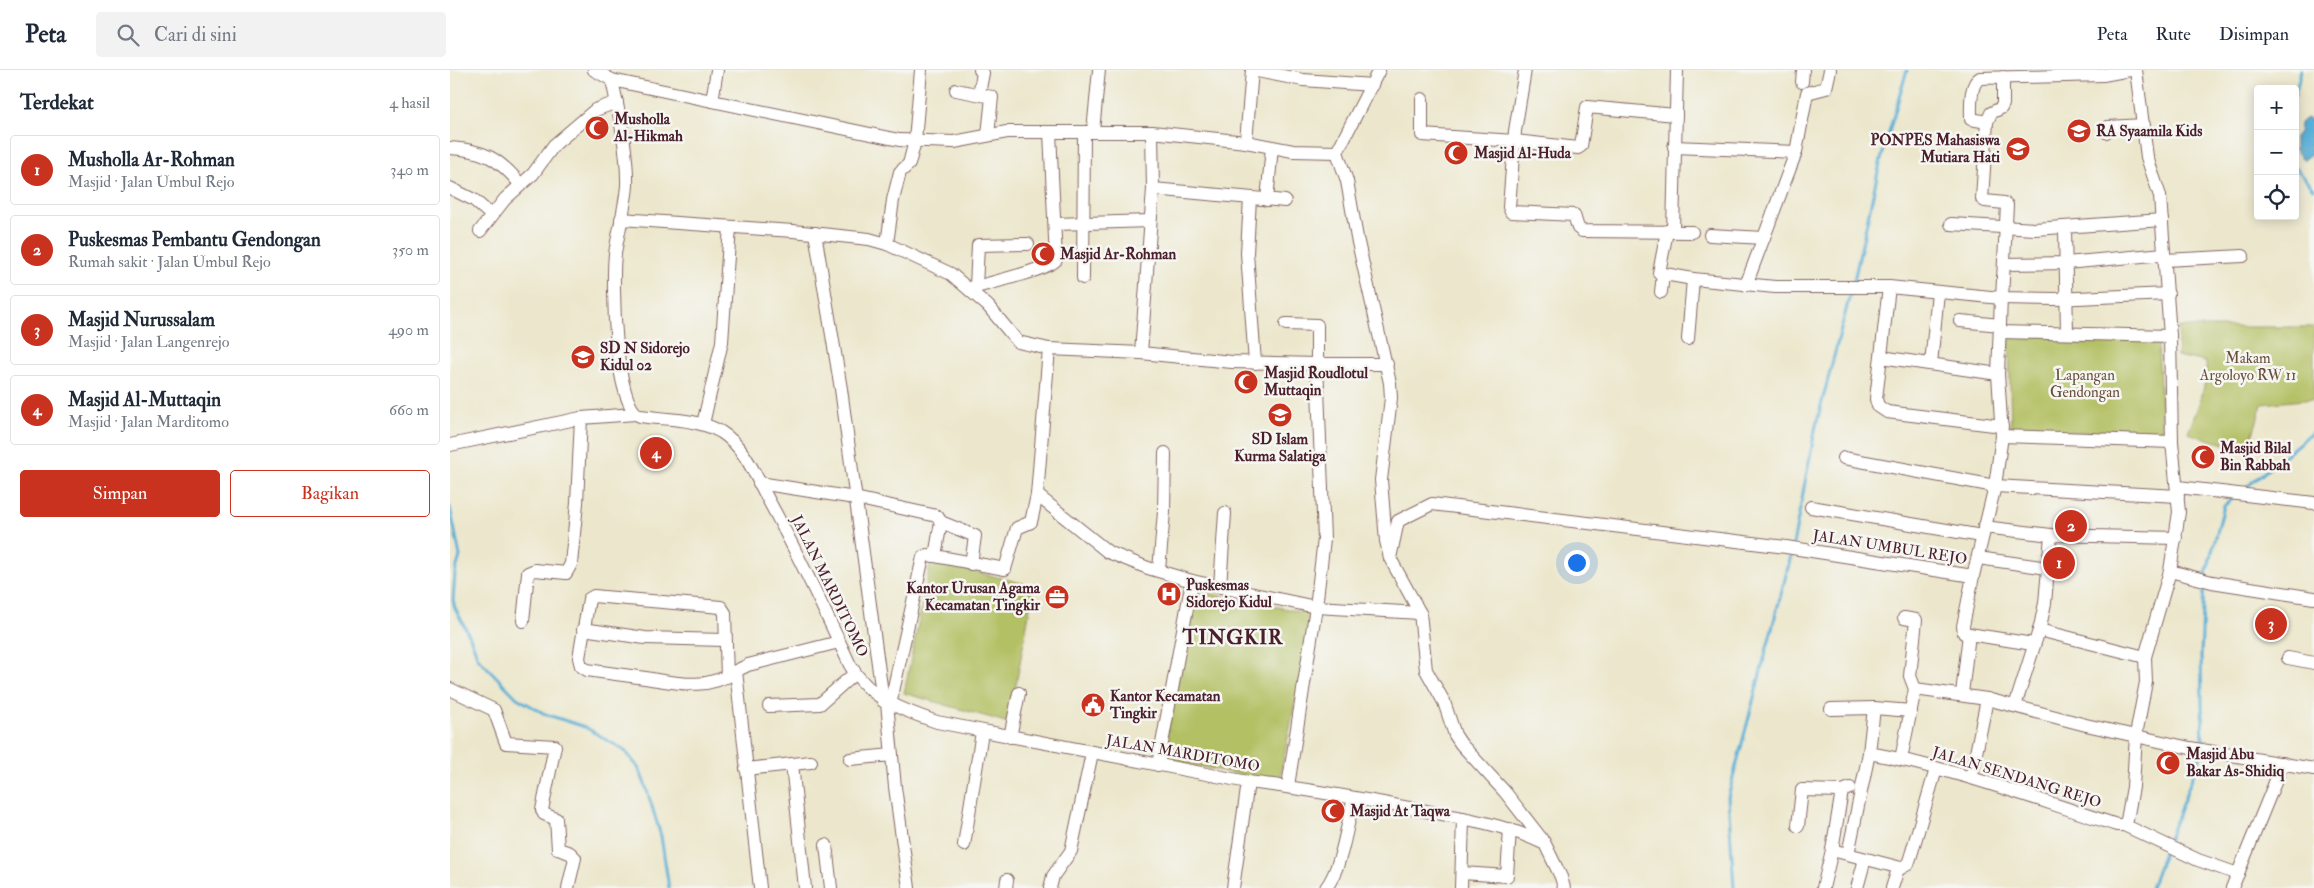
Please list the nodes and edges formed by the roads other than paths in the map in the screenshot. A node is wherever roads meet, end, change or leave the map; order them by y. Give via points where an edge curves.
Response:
1 (594, 70) edge
2 (717, 70) edge
3 (921, 70) edge
4 (980, 70) edge
5 (1099, 70) edge
6 (1252, 70) edge
7 (1379, 70) edge
8 (1525, 70) edge
9 (1677, 70) edge
10 (1830, 70) edge
11 (2130, 70) edge
12 (2136, 70) edge
13 (2003, 77) junction
14 (612, 80) junction
15 (1372, 85) junction
16 (956, 90) dead end
17 (979, 94) junction
18 (1422, 99) dead end
19 (712, 101) junction
20 (617, 102) junction
21 (1676, 115) junction
22 (1987, 122) junction
23 (2144, 125) junction
24 (1050, 132) junction
25 (1088, 132) junction
26 (1152, 132) junction
27 (2106, 132) dead end
28 (988, 135) junction
29 (915, 141) junction
30 (1515, 141) junction
31 (1246, 142) junction
32 (1674, 146) junction
33 (1272, 147) junction
34 (450, 148) edge
35 (1337, 152) junction
36 (1796, 152) junction
37 (520, 184) junction
38 (450, 188) edge
39 (1153, 189) junction
40 (1250, 198) junction
41 (1267, 200) junction
42 (1285, 201) dead end
43 (491, 215) junction
44 (621, 219) junction
45 (2162, 220) junction
46 (1150, 221) junction
47 (1084, 223) junction
48 (1054, 224) junction
49 (1951, 224) dead end
50 (730, 227) junction
51 (2005, 227) junction
52 (2065, 228) junction
53 (480, 231) dead end
54 (1670, 231) junction
55 (1692, 232) dead end
56 (815, 233) junction
57 (1710, 235) dead end
58 (1764, 238) junction
59 (887, 244) junction
60 (1028, 244) dead end
61 (2243, 256) dead end
62 (2165, 257) junction
63 (2066, 263) junction
64 (2004, 264) junction
65 (1663, 275) junction
66 (1083, 278) dead end
67 (1693, 279) junction
68 (1746, 285) junction
69 (1889, 287) junction
70 (973, 288) junction
71 (1661, 292) dead end
72 (1938, 292) junction
73 (2168, 294) junction
74 (2001, 298) junction
75 (2066, 298) junction
76 (1960, 321) dead end
77 (1286, 324) dead end
78 (2000, 329) junction
79 (2068, 333) junction
80 (2170, 336) junction
81 (1688, 339) dead end
82 (1049, 348) junction
83 (1141, 353) junction
84 (1881, 357) junction
85 (1255, 363) junction
86 (1318, 364) junction
87 (1387, 364) junction
88 (1931, 364) junction
89 (1998, 374) junction
90 (635, 414) junction
91 (581, 418) junction
92 (704, 424) junction
93 (2002, 432) junction
94 (2172, 442) junction
95 (450, 446) edge
96 (1165, 453) dead end
97 (1844, 458) dead end
98 (760, 483) junction
99 (1995, 486) junction
100 (2178, 492) junction
101 (1037, 495) junction
102 (855, 498) junction
103 (2314, 503) edge
104 (1811, 507) dead end
105 (1226, 512) dead end
106 (941, 522) junction
107 (1983, 532) junction
108 (2051, 535) junction
109 (2176, 538) junction
110 (935, 556) junction
111 (1390, 558) junction
112 (1978, 558) junction
113 (971, 564) junction
114 (2048, 568) junction
115 (1160, 570) junction
116 (2170, 571) junction
117 (1973, 576) junction
118 (1192, 581) junction
119 (1220, 587) junction
120 (2314, 598) edge
121 (1316, 607) junction
122 (1420, 613) junction
123 (1904, 618) dead end
124 (523, 621) dead end
125 (583, 629) junction
126 (2039, 630) junction
127 (1969, 634) junction
128 (725, 640) junction
129 (839, 642) junction
130 (2034, 644) junction
131 (2145, 657) junction
132 (2288, 658) dead end
133 (2314, 663) edge
134 (855, 673) junction
135 (732, 674) junction
136 (450, 689) edge
137 (1915, 689) junction
138 (1019, 693) dead end
139 (1962, 694) junction
140 (1988, 699) junction
141 (887, 703) junction
142 (769, 706) dead end
143 (2015, 706) junction
144 (1874, 708) junction
145 (1831, 709) dead end
146 (1911, 711) junction
147 (982, 732) junction
148 (2136, 735) junction
149 (1010, 737) junction
150 (1092, 753) junction
151 (1869, 753) junction
152 (892, 755) junction
153 (850, 759) dead end
154 (1901, 759) junction
155 (811, 762) dead end
156 (2282, 763) junction
157 (792, 764) junction
158 (1158, 765) junction
159 (746, 769) junction
160 (1936, 769) junction
161 (2314, 769) edge
162 (1971, 778) junction
163 (1248, 782) junction
164 (1862, 784) junction
165 (1288, 786) junction
166 (1842, 791) junction
167 (1354, 798) junction
168 (1464, 818) junction
169 (2124, 825) junction
170 (1798, 826) dead end
171 (1510, 829) junction
172 (1546, 844) junction
173 (826, 845) dead end
174 (964, 845) dead end
175 (1832, 850) junction
176 (1848, 854) junction
177 (1865, 859) junction
178 (1898, 869) junction
179 (1462, 873) junction
180 (2238, 874) junction
181 (568, 888) edge
182 (760, 888) edge
183 (805, 888) edge
184 (831, 888) edge
185 (909, 888) edge
186 (1050, 888) edge
187 (1233, 888) edge
188 (1326, 888) edge
189 (1461, 888) edge
190 (1564, 888) edge
191 (1823, 888) edge
192 (1857, 888) edge
193 (1892, 888) edge
194 (2232, 888) edge

1 - 14 street
2 - 19 street
3 - 29 street
4 - 17 street via 983,74
5 - 25 street
6 - 15 street via 1303,80
6 - 31 street
7 - 15 street
8 - 30 street
9 - 21 street
10 - 36 street via 1826,88 1807,94
11 - 13 street via 2103,75
12 - 23 street
13 - 22 street via 2003,104 1991,112
13 - 22 street via 1980,78 1973,86 1971,119
14 - 19 street
14 - 20 street
15 - 35 street
16 - 17 street
17 - 28 street via 992,98
18 - 30 street via 1422,135
19 - 29 street
20 - 37 street via 595,110 585,118 554,145 533,174
20 - 44 street via 627,186
21 - 30 street via 1588,107 1579,148
21 - 32 street
22 - 51 street, JALAN UMBUL REJO via 1982,199 2006,204
23 - 27 street via 2108,127
23 - 45 street
24 - 25 street
24 - 28 street
24 - 48 street
25 - 26 street
25 - 47 street
26 - 31 street
26 - 39 street
28 - 29 street via 954,142
29 - 59 street via 909,164 900,172
30 - 54 street via 1511,212 1572,215 1582,231
31 - 33 street
32 - 36 street
32 - 54 street
33 - 35 street
33 - 41 street
34 - 37 street via 496,159
35 - 87 street via 1347,181
36 - 58 street
37 - 43 street
38 - 43 street via 474,200
39 - 40 street
39 - 46 street
40 - 41 street
40 - 85 street via 1246,253
41 - 42 street
43 - 53 street
44 - 50 street
44 - 90 street via 614,273 620,378 628,405
45 - 52 street
45 - 62 street
46 - 47 street
46 - 83 street
47 - 48 street
47 - 66 street
48 - 70 street via 1055,262
49 - 51 street
50 - 56 street
50 - 92 street via 722,342
51 - 52 street
51 - 64 street, JALAN UMBUL REJO
52 - 63 street
54 - 55 street
54 - 65 street via 1659,266 1659,273
56 - 59 street
56 - 102 street
57 - 58 street
58 - 68 street
59 - 70 street
60 - 70 street via 977,245
61 - 62 street
62 - 63 street
62 - 73 street
63 - 64 street
63 - 75 street
64 - 74 street, JALAN UMBUL REJO
65 - 67 street
65 - 71 street
67 - 68 street
67 - 81 street
68 - 69 street
69 - 72 street
69 - 84 street
70 - 82 street via 1018,342
72 - 74 street
72 - 88 street
73 - 75 street
73 - 80 street
74 - 75 street
74 - 78 street, JALAN UMBUL REJO
75 - 79 street
76 - 78 street
77 - 86 street via 1316,325
78 - 79 street
78 - 89 street, JALAN UMBUL REJO
79 - 80 street
80 - 94 street
82 - 83 street
82 - 101 street
83 - 85 street
84 - 88 street
84 - 93 street via 1876,400 1881,409
85 - 86 street
86 - 87 street
86 - 121 street via 1324,539
87 - 111 street via 1391,398 1381,480
88 - 89 street
89 - 93 street, JALAN UMBUL REJO
90 - 91 street, JALAN MARDITOMO
90 - 92 street, JALAN MARDITOMO
91 - 95 street, JALAN MARDITOMO
91 - 124 street via 571,564 566,572 535,570 528,573
92 - 98 street, JALAN MARDITOMO via 723,433 734,443
93 - 94 street
93 - 99 street, JALAN UMBUL REJO
94 - 100 street
96 - 115 street
97 - 99 street
98 - 102 street
98 - 129 street, JALAN MARDITOMO via 800,557
99 - 100 street
99 - 107 street, JALAN UMBUL REJO
100 - 103 street via 2225,493
100 - 109 street
101 - 113 street via 1031,522 1017,528 1006,568
101 - 115 street via 1108,552
102 - 106 street via 937,516
102 - 141 street
104 - 107 street
105 - 119 street
106 - 110 street
106 - 113 street via 975,536
107 - 108 street
107 - 112 street, JALAN UMBUL REJO
108 - 109 street
108 - 114 street
109 - 116 street
110 - 113 street
110 - 141 street via 923,557
111 - 117 street, JALAN UMBUL REJO via 1398,521 1432,504 1786,547
111 - 122 street
112 - 114 street
112 - 117 street, JALAN UMBUL REJO
114 - 126 street
115 - 118 street
116 - 120 street via 2212,582
116 - 131 street
117 - 127 street via 1963,629
118 - 119 street
118 - 158 street
119 - 121 street
121 - 122 street
121 - 165 street
122 - 172 street via 1426,670 1444,702 1455,735
123 - 137 street via 1916,620 1910,676
125 - 128 street via 646,638
125 - 128 street via 590,599 594,596 721,607 725,613
125 - 135 street via 578,658 587,670 688,685 709,684
126 - 130 street
126 - 131 street
127 - 130 street
127 - 139 street
128 - 135 street
129 - 134 street, JALAN MARDITOMO
129 - 135 street via 748,664
130 - 143 street
131 - 148 street via 2147,678
132 - 133 street
134 - 141 street, JALAN MARDITOMO
134 - 142 street via 820,704
135 - 159 street
136 - 181 street via 494,710 506,743 555,746 542,810 556,819 558,849 575,858
137 - 139 street
137 - 146 street
138 - 149 street
139 - 140 street
140 - 143 street
140 - 162 street
141 - 147 street, JALAN MARDITOMO via 937,722
141 - 152 street
143 - 148 street
144 - 145 street
144 - 146 street
144 - 151 street
146 - 154 street
147 - 149 street, JALAN MARDITOMO
147 - 174 street
148 - 156 street via 2215,754
148 - 169 street via 2133,788
149 - 150 street, JALAN MARDITOMO
150 - 158 street, JALAN MARDITOMO
150 - 186 street via 1071,851 1053,876
151 - 154 street, JALAN SENDANG REJO
151 - 164 street
152 - 153 street
152 - 185 street
154 - 160 street, JALAN SENDANG REJO
155 - 157 street
156 - 161 street
156 - 180 street
157 - 159 street
157 - 183 street
158 - 163 street, JALAN MARDITOMO
159 - 182 street
160 - 162 street, JALAN SENDANG REJO
160 - 178 street via 1908,864
162 - 169 street, JALAN SENDANG REJO
163 - 165 street, JALAN MARDITOMO
163 - 187 street
164 - 166 street
164 - 176 street
165 - 167 street, JALAN MARDITOMO
166 - 170 street via 1802,790
166 - 175 street
167 - 168 street, JALAN MARDITOMO
167 - 188 street via 1338,862
168 - 171 street, JALAN MARDITOMO
168 - 179 street
169 - 180 street, JALAN SENDANG REJO via 2198,860
171 - 172 street, JALAN MARDITOMO
171 - 179 street via 1507,876
172 - 190 street
173 - 184 street
175 - 176 street
175 - 191 street
176 - 177 street
177 - 178 street
177 - 192 street
178 - 193 street
179 - 189 street
180 - 194 street

